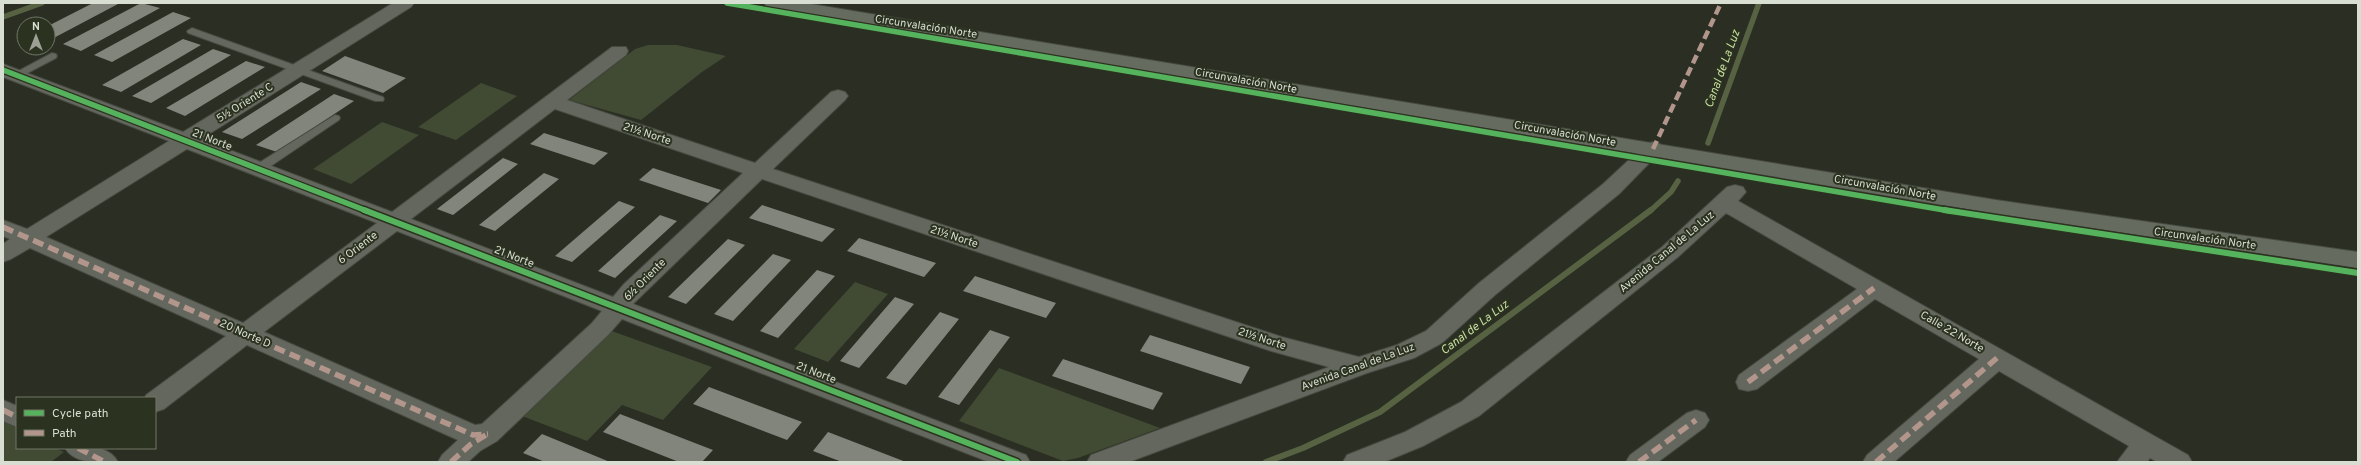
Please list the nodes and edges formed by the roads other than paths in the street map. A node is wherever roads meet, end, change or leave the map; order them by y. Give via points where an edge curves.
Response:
1 (405, 3) edge
2 (773, 3) edge
3 (192, 31) dead end
4 (619, 51) dead end
5 (52, 56) dead end
6 (298, 70) junction
7 (9, 72) edge
8 (838, 96) dead end
9 (379, 99) dead end
10 (552, 102) junction
11 (335, 118) dead end
12 (185, 140) junction
13 (1653, 149) junction
14 (258, 169) junction
15 (758, 171) junction
16 (1730, 198) joint
17 (394, 221) junction
18 (3, 227) edge
19 (28, 238) junction
20 (3, 254) edge
21 (2358, 260) edge
22 (1874, 288) junction
23 (618, 308) junction
24 (245, 334) junction
25 (1997, 358) junction
26 (1359, 366) junction
27 (1748, 382) dead end
28 (156, 401) edge
29 (3, 410) edge
30 (16, 416) edge
31 (1696, 420) dead end
32 (488, 434) junction
33 (2148, 444) junction
34 (451, 462) edge
35 (1018, 462) edge
36 (1100, 462) edge
37 (1356, 462) edge
38 (1639, 462) edge
39 (1876, 462) edge
40 (2130, 462) edge
41 (2179, 462) edge

1 - 6 street, 5½ Oriente C
2 - 13 main road, Circunvalación Norte
3 - 6 lane
4 - 10 street, 6 Oriente
5 - 7 lane
6 - 9 lane
6 - 12 street, 5½ Oriente C
7 - 12 street, 21 Norte
8 - 15 street, 6½ Oriente
10 - 15 street, 21½ Norte
10 - 17 street, 6 Oriente
11 - 14 lane
12 - 14 street, 21 Norte
12 - 19 street, 5½ Oriente C
13 - 21 main road, Circunvalación Norte via 2129,228
13 - 26 street, Avenida Canal de La Luz via 1617,185 1487,289 1434,337 1405,352
14 - 17 street, 21 Norte
15 - 23 street, 6½ Oriente via 632,290
15 - 26 street, 21½ Norte via 1279,345
16 - 22 street, Calle 22 Norte
16 - 37 street, Avenida Canal de La Luz via 1670,252 1470,409 1414,439
17 - 23 street, 21 Norte
17 - 24 street, 6 Oriente
18 - 19 street, 20 Norte D
19 - 20 street, 5½ Oriente C
19 - 24 street, 20 Norte D
22 - 25 street, Calle 22 Norte
22 - 27 street
23 - 32 street, 6½ Oriente via 600,329
23 - 35 street, 21 Norte
24 - 28 street, 6 Oriente
24 - 32 street, 20 Norte D via 473,435
25 - 33 street, Calle 22 Norte
25 - 39 street
26 - 36 street, Avenida Canal de La Luz
29 - 30 street
31 - 38 street
32 - 34 street, 6½ Oriente via 471,444
33 - 40 street
33 - 41 street, Calle 22 Norte

